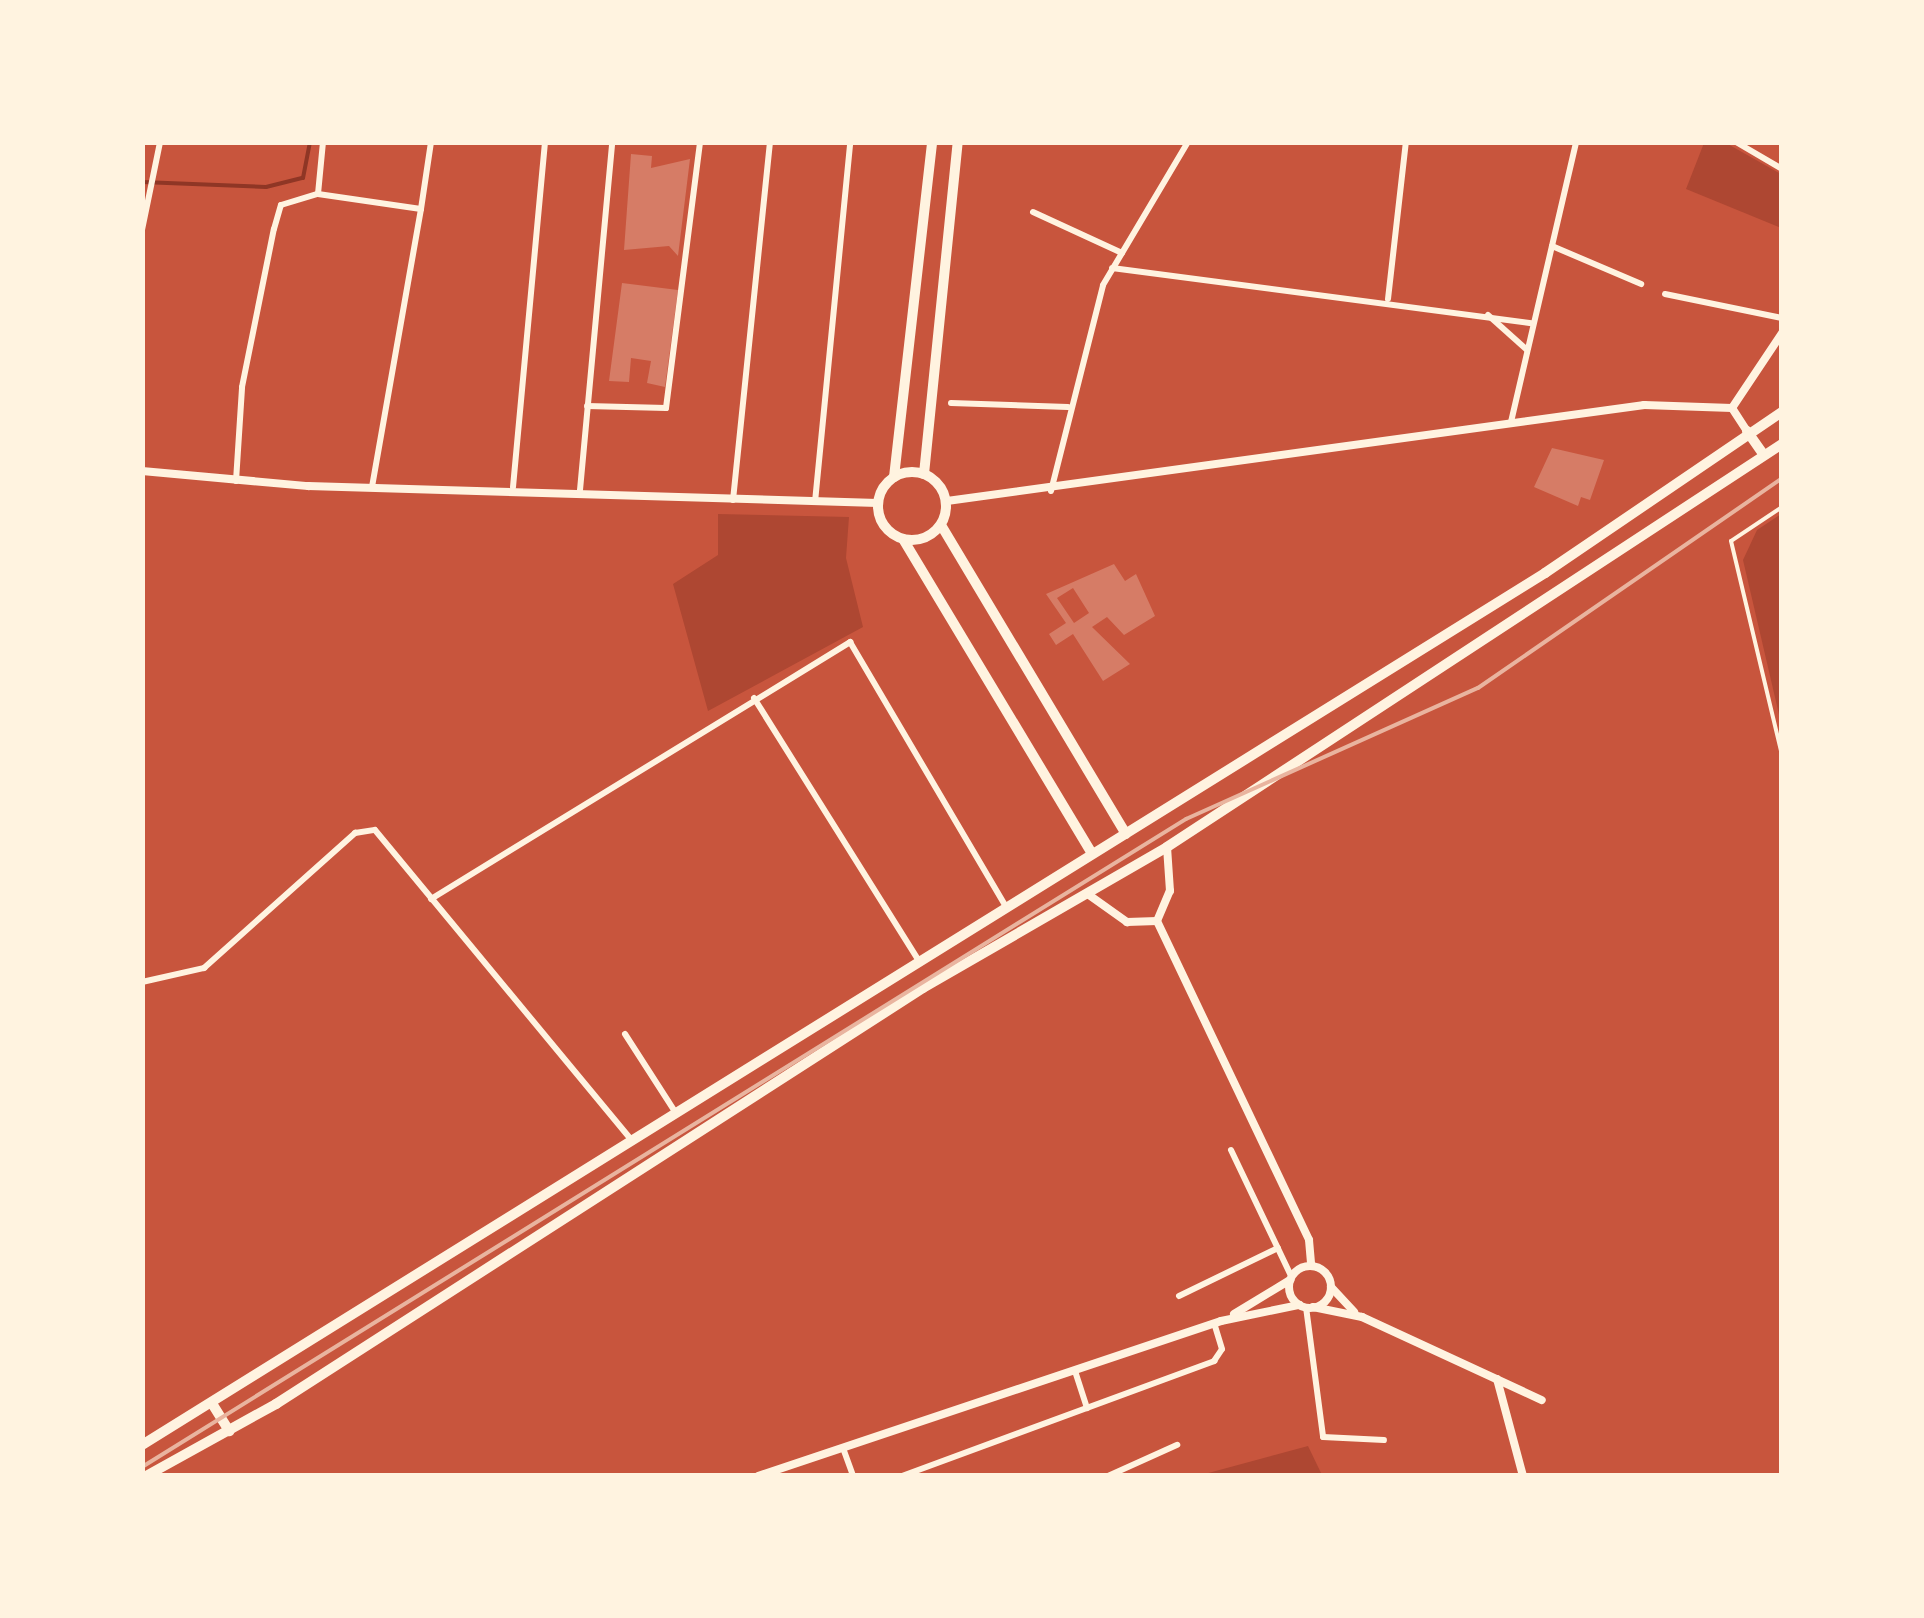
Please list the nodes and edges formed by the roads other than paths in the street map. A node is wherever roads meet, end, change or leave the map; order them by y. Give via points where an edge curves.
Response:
1 (160, 142) edge
2 (322, 142) edge
3 (431, 142) edge
4 (545, 142) edge
5 (612, 142) edge
6 (700, 142) edge
7 (770, 142) edge
8 (850, 142) edge
9 (932, 142) edge
10 (958, 142) edge
11 (1188, 142) edge
12 (1406, 142) edge
13 (1576, 142) edge
14 (1736, 142) edge
15 (1782, 169) edge
16 (318, 194) junction
17 (421, 209) junction
18 (1033, 212) dead end
19 (142, 230) edge
20 (1552, 246) junction
21 (1122, 253) junction
22 (1112, 268) junction
23 (1642, 284) dead end
24 (1665, 294) dead end
25 (1388, 299) junction
26 (1488, 316) junction
27 (1782, 318) edge
28 (1531, 323) junction
29 (1782, 333) edge
30 (1526, 349) junction
31 (951, 403) dead end
32 (587, 406) junction
33 (1068, 408) junction
34 (1732, 408) junction
35 (1782, 412) edge
36 (1511, 422) junction
37 (1747, 431) junction
38 (1782, 444) edge
39 (1763, 454) junction
40 (142, 471) edge
41 (924, 474) junction
42 (894, 477) junction
43 (236, 481) junction
44 (372, 486) junction
45 (513, 487) junction
46 (580, 490) junction
47 (1052, 491) junction
48 (733, 500) junction
49 (946, 501) junction
50 (815, 502) junction
51 (878, 503) junction
52 (1782, 507) edge
53 (941, 526) junction
54 (903, 539) junction
55 (754, 698) junction
56 (1782, 754) edge
57 (1126, 834) junction
58 (1168, 847) junction
59 (1092, 854) junction
60 (1090, 895) junction
61 (431, 899) junction
62 (1005, 905) junction
63 (1157, 921) junction
64 (920, 962) junction
65 (142, 982) edge
66 (625, 1034) dead end
67 (677, 1114) junction
68 (633, 1142) junction
69 (1232, 1150) dead end
70 (1278, 1248) junction
71 (1312, 1265) junction
72 (1290, 1278) junction
73 (1332, 1287) junction
74 (1180, 1296) dead end
75 (1306, 1306) junction
76 (1362, 1317) junction
77 (1218, 1322) junction
78 (1075, 1371) junction
79 (1497, 1379) junction
80 (1542, 1400) dead end
81 (213, 1405) junction
82 (1087, 1408) junction
83 (229, 1431) junction
84 (1384, 1440) dead end
85 (142, 1445) edge
86 (1177, 1445) dead end
87 (843, 1448) junction
88 (146, 1476) edge
89 (758, 1476) edge
90 (853, 1476) edge
91 (902, 1476) edge
92 (1108, 1476) edge
93 (1523, 1476) edge

1 - 19 street
2 - 16 street
3 - 17 street
4 - 45 street
5 - 32 street
6 - 32 street via 666,408
7 - 48 street
8 - 50 street
9 - 42 main road
10 - 41 main road
11 - 21 street
12 - 25 street
13 - 20 street
14 - 15 street
16 - 17 street
16 - 43 street via 282,205 274,230 242,386
17 - 44 street
18 - 21 street
20 - 23 street
20 - 28 street
21 - 22 street
22 - 25 street
22 - 33 street
24 - 27 street
25 - 26 street
26 - 28 street
26 - 30 street
28 - 30 street
29 - 34 street
30 - 36 street
31 - 33 street
32 - 46 street
33 - 47 street
34 - 36 street via 1644,405
34 - 37 street
35 - 37 main road
36 - 47 street
37 - 39 main road
37 - 57 main road via 1545,573
38 - 39 main road
39 - 58 main road
40 - 43 street
41 - 42 main road
41 - 49 main road
42 - 51 main road
43 - 44 street
44 - 45 street
45 - 46 street
46 - 48 street
47 - 49 street
48 - 50 street
49 - 53 main road
50 - 51 street
51 - 54 main road via 882,523
52 - 56 lane via 1731,541
53 - 54 main road
53 - 57 main road
54 - 59 main road
55 - 61 street
55 - 62 street via 850,642
55 - 64 street
57 - 59 main road
58 - 60 main road
58 - 63 street via 1170,891
59 - 62 main road
60 - 63 street via 1127,922
60 - 83 main road via 923,988
61 - 65 street via 366,827 204,968
61 - 68 street
62 - 64 main road
63 - 71 street via 1309,1240
64 - 67 main road
66 - 67 street
67 - 68 main road
68 - 81 main road
69 - 70 street
70 - 72 street
70 - 74 street
71 - 72 street
71 - 73 street
72 - 75 street
72 - 77 street
73 - 75 street
73 - 76 street
75 - 76 street
75 - 77 street
75 - 84 street via 1323,1438
76 - 79 street
77 - 78 street
77 - 82 street via 1222,1349 1214,1361
78 - 82 street
78 - 87 street
79 - 80 street
79 - 93 street
81 - 83 main road
81 - 85 main road
82 - 91 street
83 - 88 main road
86 - 92 street
87 - 89 street
87 - 90 street

